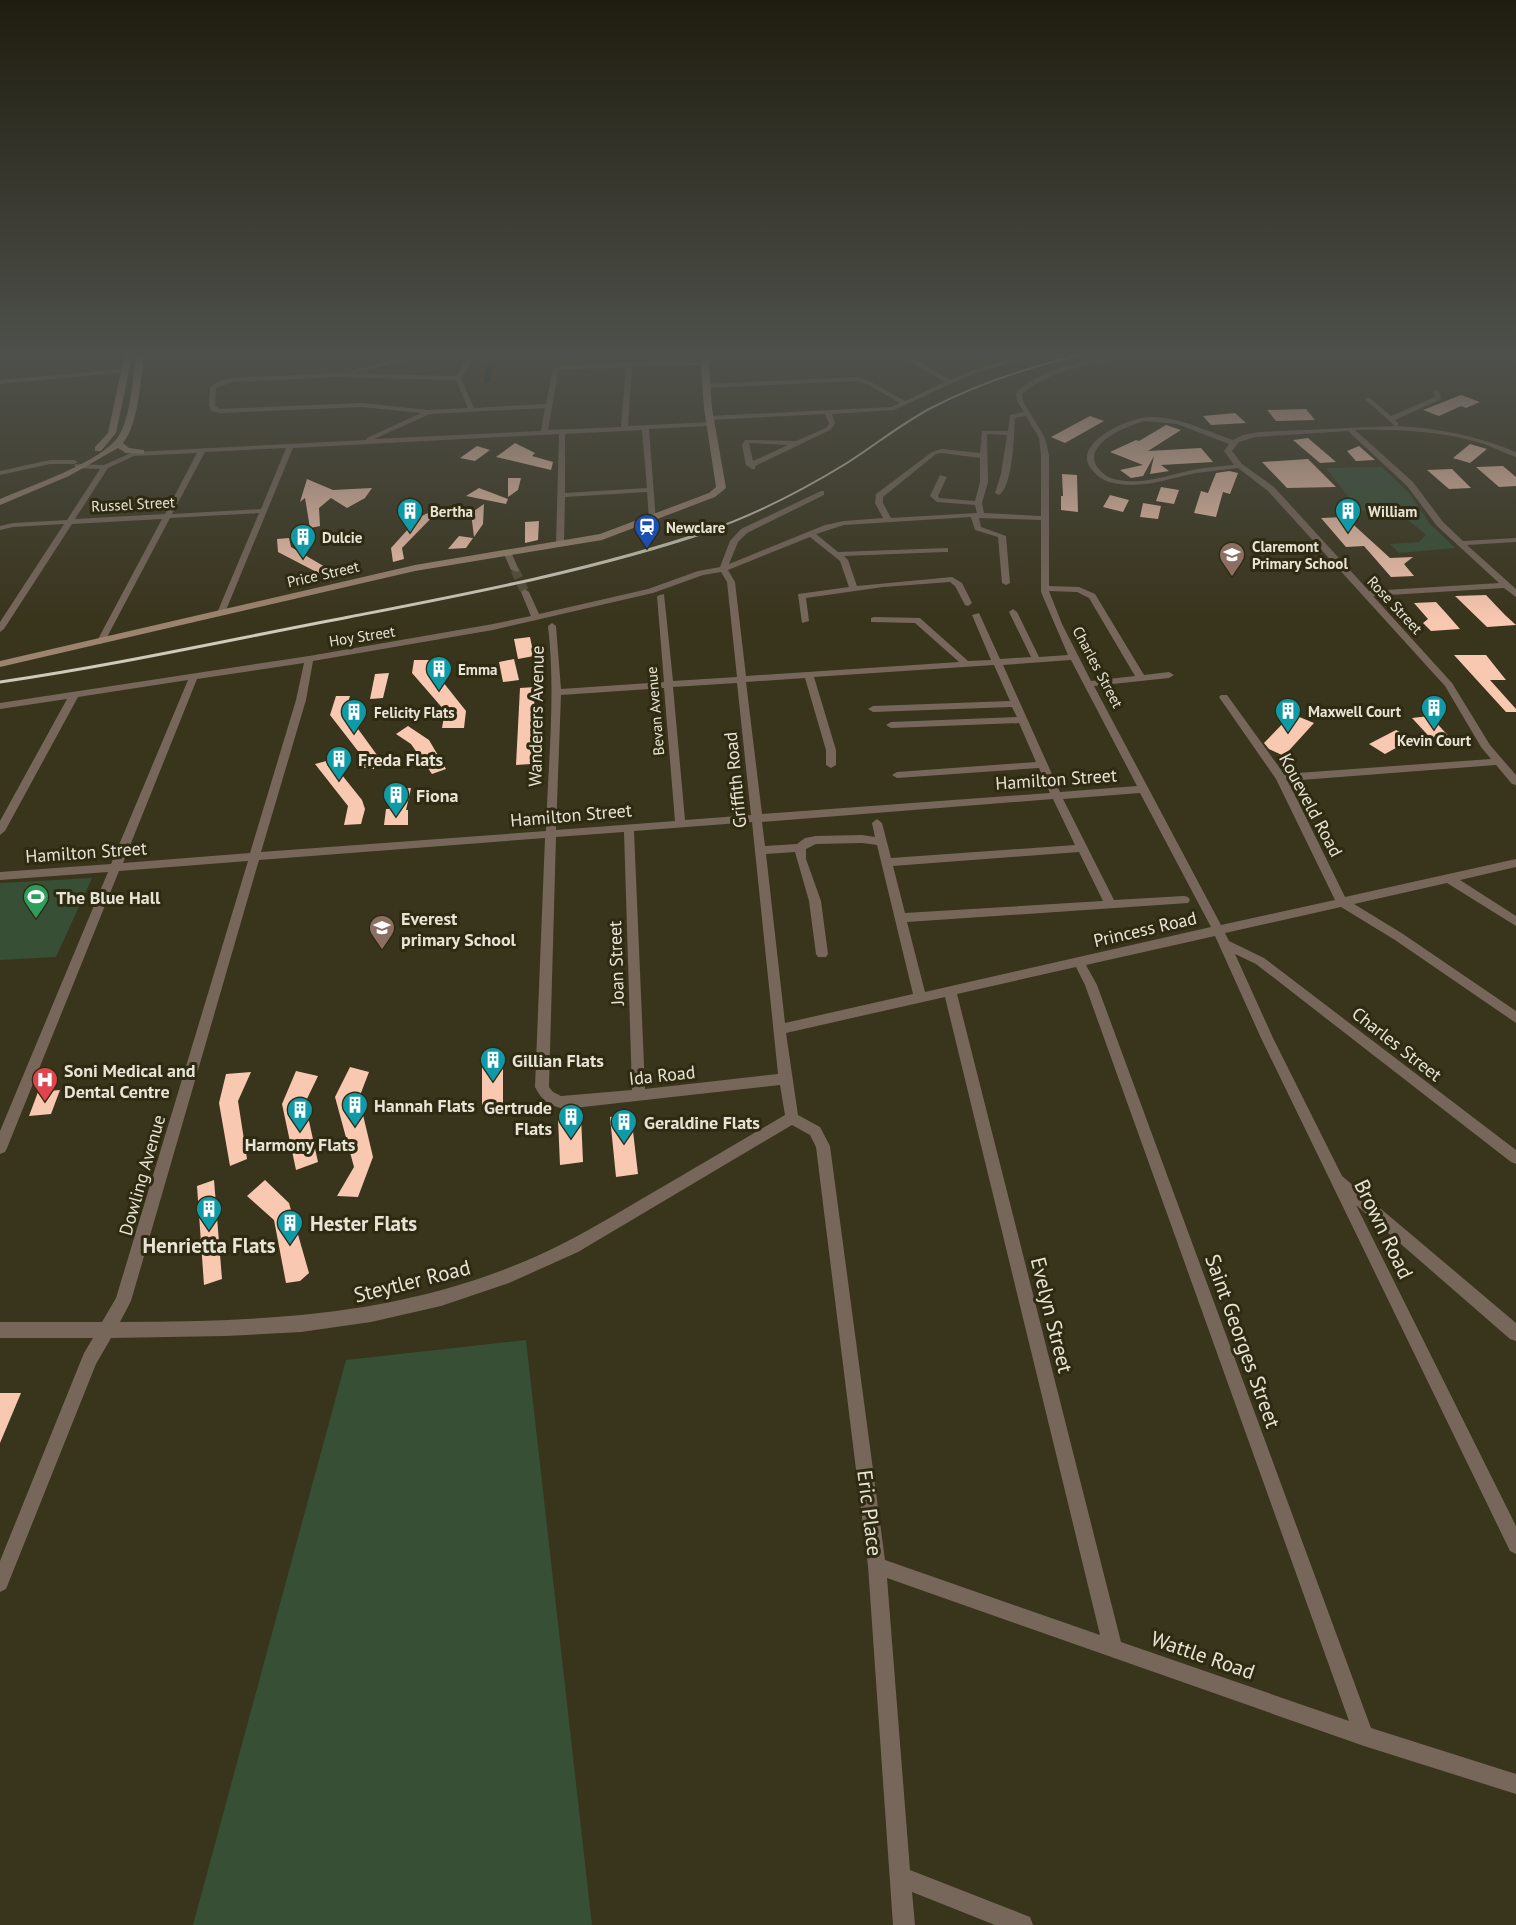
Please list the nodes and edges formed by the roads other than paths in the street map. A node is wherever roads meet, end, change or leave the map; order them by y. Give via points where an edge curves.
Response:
1 (106, 442) edge
2 (347, 442) edge
3 (562, 442) edge
4 (646, 442) edge
5 (713, 442) edge
6 (747, 442) edge
7 (768, 442) edge
8 (985, 442) edge
9 (1011, 442) edge
10 (1043, 442) edge
11 (1101, 442) edge
12 (1234, 442) edge
13 (1364, 442) edge
14 (1482, 442) edge
15 (118, 443) joint
16 (797, 443) joint
17 (291, 445) junction
18 (203, 449) junction
19 (141, 452) junction
20 (1516, 455) edge
21 (984, 456) junction
22 (76, 464) junction
23 (32, 466) junction
24 (1239, 466) junction
25 (105, 467) junction
26 (0, 473) edge
27 (48, 473) junction
28 (943, 477) dead end
29 (651, 490) junction
30 (821, 493) dead end
31 (999, 493) dead end
32 (0, 495) edge
33 (560, 495) junction
34 (0, 502) edge
35 (978, 503) junction
36 (262, 511) junction
37 (977, 515) junction
38 (167, 516) junction
39 (1044, 518) junction
40 (653, 519) junction
41 (888, 520) junction
42 (70, 521) junction
43 (3, 527) edge
44 (811, 534) junction
45 (1516, 540) edge
46 (1461, 543) junction
47 (560, 544) junction
48 (945, 550) dead end
49 (507, 552) junction
50 (839, 554) junction
51 (723, 569) junction
52 (515, 570) tunnel mouth
53 (1006, 583) dead end
54 (1506, 585) junction
55 (1045, 588) junction
56 (854, 589) junction
57 (525, 592) tunnel mouth
58 (1366, 594) junction
59 (1516, 594) edge
60 (661, 596) dead end
61 (968, 603) dead end
62 (1013, 612) dead end
63 (221, 613) junction
64 (976, 615) dead end
65 (536, 617) junction
66 (874, 620) dead end
67 (805, 621) dead end
68 (552, 626) dead end
69 (0, 629) edge
70 (101, 641) junction
71 (1074, 657) junction
72 (309, 659) junction
73 (1036, 659) junction
74 (997, 662) junction
75 (0, 664) edge
76 (966, 664) junction
77 (809, 675) junction
78 (1169, 675) dead end
79 (194, 676) junction
80 (1141, 678) junction
81 (741, 680) junction
82 (1088, 684) junction
83 (667, 686) junction
84 (555, 692) junction
85 (74, 695) junction
86 (1224, 697) dead end
87 (1015, 704) junction
88 (0, 706) edge
89 (873, 709) dead end
90 (1022, 720) junction
91 (891, 725) dead end
92 (1497, 762) junction
93 (831, 765) dead end
94 (1042, 765) junction
95 (897, 775) dead end
96 (1281, 778) junction
97 (1516, 782) edge
98 (1144, 789) junction
99 (1056, 795) junction
100 (756, 817) junction
101 (680, 823) junction
102 (877, 823) dead end
103 (629, 828) junction
104 (0, 831) edge
105 (549, 834) junction
106 (882, 842) junction
107 (801, 848) junction
108 (1083, 848) junction
109 (760, 850) junction
110 (254, 856) junction
111 (887, 862) junction
112 (1516, 863) edge
113 (116, 866) junction
114 (0, 876) edge
115 (1450, 879) junction
116 (1184, 900) dead end
117 (1342, 902) junction
118 (1110, 904) junction
119 (901, 918) junction
120 (1516, 922) edge
121 (1221, 937) junction
122 (822, 954) dead end
123 (1079, 962) junction
124 (950, 992) junction
125 (920, 998) junction
126 (1516, 1018) edge
127 (781, 1029) junction
128 (785, 1079) junction
129 (545, 1094) joint
130 (639, 1096) junction
131 (792, 1118) junction
132 (0, 1148) edge
133 (1516, 1158) edge
134 (1335, 1178) junction
135 (107, 1329) junction
136 (0, 1330) edge
137 (1516, 1333) edge
138 (1516, 1545) edge
139 (877, 1566) junction
140 (0, 1583) edge
141 (1113, 1648) junction
142 (1364, 1736) junction
143 (1516, 1784) edge
144 (901, 1877) junction
145 (904, 1925) edge
146 (1022, 1925) edge

1 - 22 street
2 - 17 street
3 - 33 street
4 - 29 street
5 - 40 street via 721,488
6 - 16 street via 751,466
7 - 16 street
8 - 21 street
9 - 31 street
10 - 39 street, Charles Street
11 - 24 street via 1092,456 1093,468 1099,476 1111,480 1140,484
12 - 24 street via 1228,451
13 - 46 street via 1410,484 1434,517
14 - 20 street
15 - 19 street via 126,450
15 - 22 street via 100,456
17 - 18 street
17 - 36 street
18 - 19 street
18 - 38 street
19 - 25 street
21 - 35 street via 984,482
21 - 41 street via 934,453 879,496
22 - 23 street via 50,462
22 - 25 street
22 - 27 street
22 - 34 street
23 - 26 street
23 - 27 street via 46,466
24 - 58 street, Rose Street via 1271,489
25 - 42 street
27 - 32 street
28 - 35 street via 934,496 937,500
29 - 33 street
29 - 40 street
30 - 51 street via 744,531 734,541
33 - 47 street
35 - 37 street
36 - 38 street, Russel Street
36 - 63 street
37 - 39 street, Hoy Street
37 - 41 street, Hoy Street
37 - 53 street via 980,529 1002,536
38 - 42 street, Russel Street
38 - 70 street
39 - 55 street, Charles Street
40 - 47 street, Price Street via 612,535
41 - 44 street, Hoy Street via 844,523
42 - 43 street, Russel Street
42 - 69 street
44 - 50 street
44 - 51 street, Hoy Street
45 - 46 street
46 - 54 street
47 - 49 street, Price Street
48 - 50 street
49 - 52 street
49 - 63 street, Price Street via 415,568
50 - 56 street
51 - 65 street, Hoy Street via 650,591
51 - 81 street, Griffith Road via 731,582
54 - 58 street
54 - 59 street
55 - 71 street, Charles Street
55 - 80 street via 1079,590 1092,596
56 - 61 street via 952,579
56 - 67 street via 801,596
57 - 65 street
58 - 92 street, Rose Street via 1449,685
60 - 83 street, Bevan Avenue
62 - 73 street
63 - 70 street, Price Street
64 - 74 street
65 - 72 street, Hoy Street
66 - 76 street via 917,620
68 - 84 street, Wanderers Avenue
70 - 75 street, Price Street
71 - 73 street
71 - 82 street, Charles Street
72 - 79 street, Hoy Street
72 - 110 street, Dowling Avenue via 301,700
73 - 74 street
74 - 76 street
74 - 87 street
76 - 77 street
77 - 81 street
77 - 93 street via 831,750
78 - 80 street
79 - 85 street, Hoy Street
79 - 113 street
80 - 82 street
81 - 83 street
81 - 100 street, Griffith Road
82 - 98 street, Charles Street
83 - 84 street
83 - 101 street, Bevan Avenue
84 - 105 street, Wanderers Avenue
85 - 88 street, Hoy Street
85 - 104 street
86 - 96 street, Koueveld Road
87 - 89 street
87 - 90 street
90 - 91 street
90 - 94 street
92 - 96 street
92 - 97 street, Rose Street
94 - 95 street
94 - 99 street
96 - 117 street, Koueveld Road
98 - 99 street, Hamilton Street
98 - 121 street, Charles Street
99 - 100 street, Hamilton Street
99 - 108 street
100 - 101 street, Hamilton Street
100 - 109 street, Griffith Road
101 - 103 street, Hamilton Street
102 - 106 street
103 - 105 street, Hamilton Street
103 - 130 street, Joan Street
105 - 110 street, Hamilton Street
105 - 129 street, Wanderers Avenue via 542,1087
106 - 107 street via 816,840
106 - 111 street
107 - 109 street
107 - 122 street via 815,901
108 - 111 street
108 - 118 street
109 - 127 street, Griffith Road
110 - 113 street, Hamilton Street
110 - 135 street, Dowling Avenue via 149,1218 123,1301
111 - 119 street
112 - 115 street, Princess Road
113 - 114 street, Hamilton Street
113 - 132 street
115 - 117 street, Princess Road
115 - 120 street
116 - 118 street
117 - 121 street, Princess Road
117 - 126 street via 1390,930
118 - 119 street
119 - 125 street
121 - 123 street, Princess Road
121 - 133 street, Charles Street via 1260,961
121 - 134 street, Brown Road
123 - 124 street, Princess Road
123 - 142 street, Saint Georges Street via 1091,985
124 - 125 street, Princess Road
124 - 141 street, Evelyn Street
125 - 127 street, Princess Road
127 - 128 street, Griffith Road
128 - 130 street, Ida Road
128 - 131 street, Griffith Road
129 - 130 street, Ida Road via 565,1103
131 - 135 street, Steytler Road via 573,1247 538,1264 451,1295 303,1324
131 - 139 street, Eric Place via 815,1131 823,1146
134 - 137 street
134 - 138 street, Brown Road
135 - 136 street, Steytler Road
135 - 140 street, Dowling Avenue via 87,1366
139 - 141 street, Wattle Road
139 - 144 street, Eric Place
141 - 142 street, Wattle Road
142 - 143 street, Wattle Road
144 - 145 street, Eric Place
144 - 146 street

